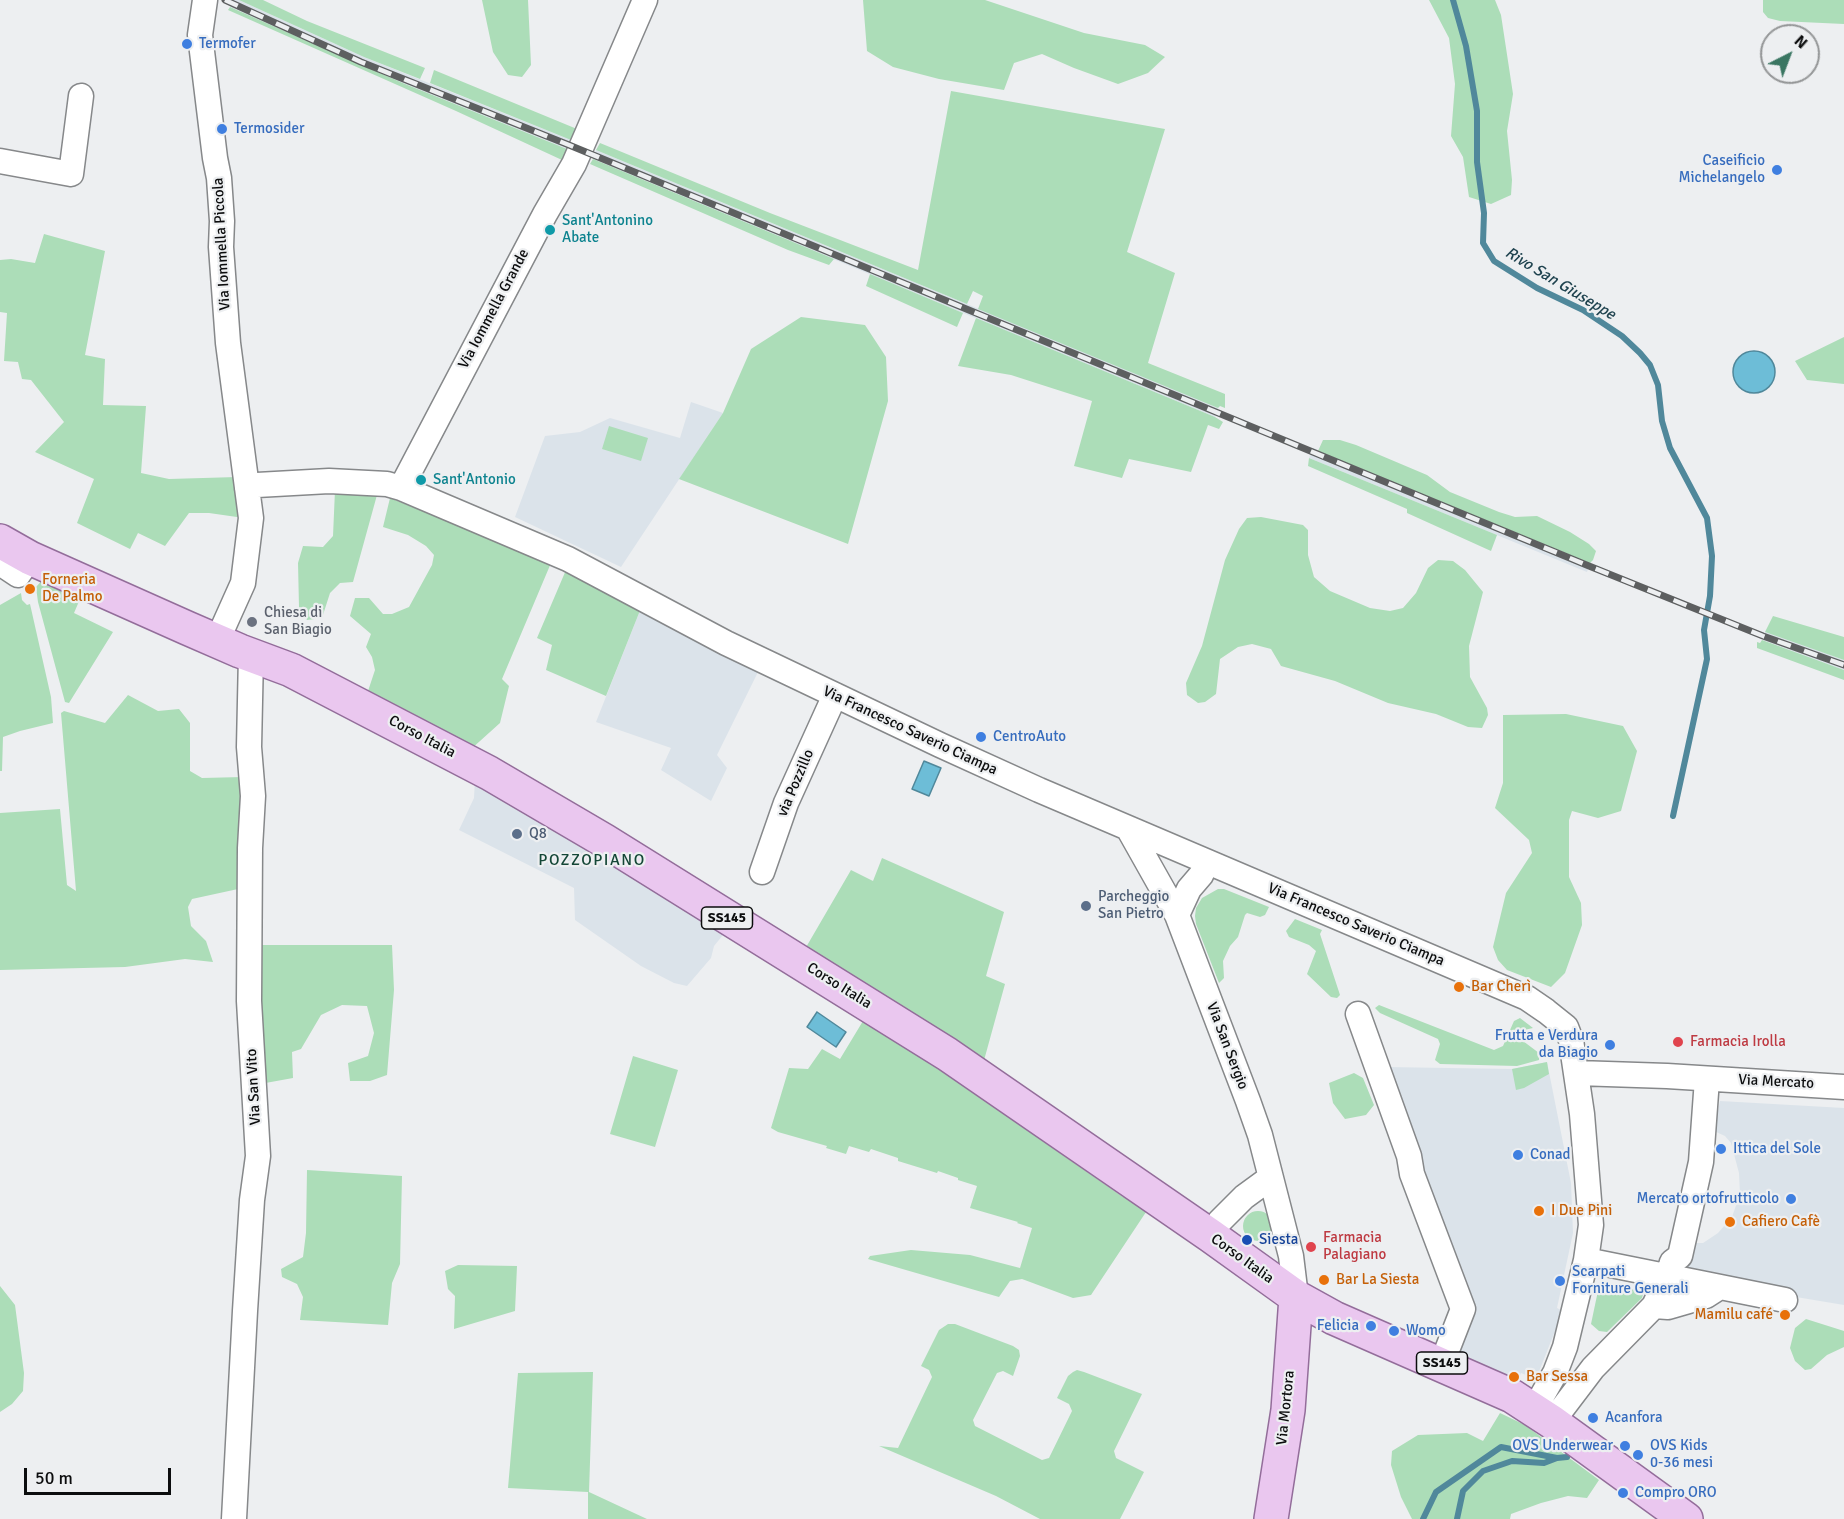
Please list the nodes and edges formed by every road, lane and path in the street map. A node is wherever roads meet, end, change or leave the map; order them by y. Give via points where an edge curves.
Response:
1 (205, 0) edge
2 (645, 0) edge
3 (81, 96) dead end
4 (0, 161) edge
5 (247, 488) junction
6 (401, 488) junction
7 (0, 541) edge
8 (15, 561) edge
9 (217, 641) junction
10 (251, 655) junction
11 (835, 695) junction
12 (1128, 828) junction
13 (1208, 862) junction
14 (762, 872) dead end
15 (1177, 915) junction
16 (1358, 1014) dead end
17 (1577, 1073) junction
18 (1707, 1079) junction
19 (1844, 1088) edge
20 (1270, 1178) junction
21 (1211, 1236) junction
22 (1586, 1260) junction
23 (1668, 1276) junction
24 (1720, 1287) junction
25 (1296, 1297) junction
26 (1785, 1300) dead end
27 (1654, 1306) junction
28 (1579, 1358) junction
29 (1442, 1364) junction
30 (1544, 1416) junction
31 (234, 1519) edge
32 (1272, 1519) edge
33 (1686, 1519) edge

1 - 5 street, Via Iommella Piccola via 200,35 219,178 227,331
2 - 6 street, Via Iommella Grande via 574,164
3 - 4 street via 70,174
5 - 6 street, Via Francesco Saverio Ciampa via 329,481
5 - 9 street via 251,518 243,583
6 - 11 street, Via Francesco Saverio Ciampa via 568,559
7 - 8 main road, Corso Italia / SS145
8 - 9 main road, Corso Italia / SS145
9 - 10 main road, Corso Italia / SS145
10 - 21 main road, Corso Italia / SS145 via 346,697 559,813 947,1054
10 - 31 street, Via San Vito via 249,1001 258,1156 252,1200
11 - 12 street, Via Francesco Saverio Ciampa
11 - 14 street, via Pozzillo via 786,803
12 - 13 street, Via Francesco Saverio Ciampa
12 - 15 street, Via San Sergio
13 - 15 street
13 - 17 street, Via Francesco Saverio Ciampa via 1527,998 1566,1027
15 - 20 street, Via San Sergio via 1248,1101
16 - 29 street via 1463,1309
17 - 18 street, Via Mercato
17 - 22 street via 1592,1225
18 - 19 street, Via Mercato
18 - 23 street via 1701,1162 1680,1256 1672,1262
20 - 21 street via 1244,1197
20 - 25 street, Via San Sergio via 1291,1256
21 - 25 main road, Corso Italia / SS145
22 - 23 street
22 - 28 street
23 - 24 street
23 - 27 street
24 - 26 street
24 - 27 street via 1706,1296
25 - 29 main road, Corso Italia / SS145 via 1334,1318
25 - 32 main road, Via Mortora via 1288,1410
27 - 28 street
28 - 30 street
28 - 30 street via 1555,1373
29 - 30 main road, Corso Italia / SS145 via 1512,1395
30 - 33 main road, Corso Italia / SS145

